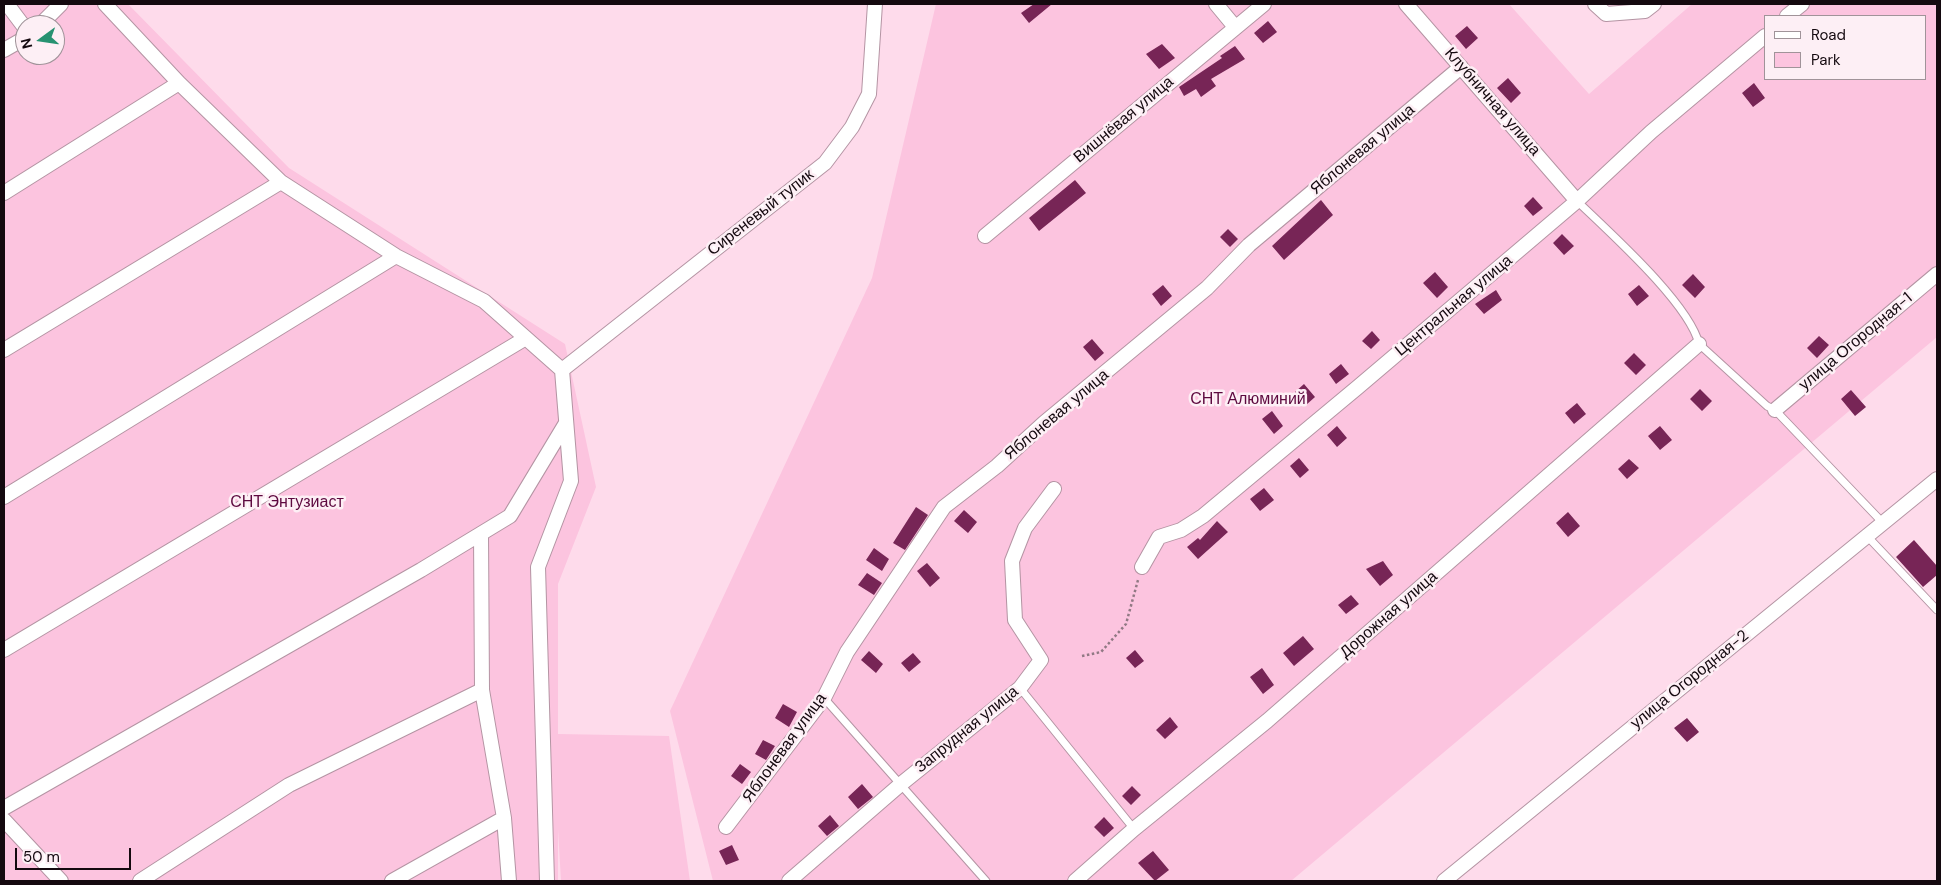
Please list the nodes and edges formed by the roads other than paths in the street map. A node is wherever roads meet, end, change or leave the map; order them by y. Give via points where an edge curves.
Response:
1 (7, 4) edge
2 (61, 4) edge
3 (104, 4) edge
4 (875, 4) edge
5 (1216, 4) edge
6 (1264, 4) edge
7 (1406, 4) edge
8 (1595, 4) edge
9 (1654, 4) edge
10 (1802, 4) edge
11 (15, 15) edge
12 (50, 15) edge
13 (1788, 15) edge
14 (1235, 27) junction
15 (1764, 37) edge
16 (15, 44) edge
17 (4, 50) edge
18 (1461, 67) junction
19 (180, 83) junction
20 (281, 182) junction
21 (4, 193) edge
22 (1577, 201) junction
23 (985, 236) dead end
24 (396, 256) junction
25 (1937, 274) edge
26 (526, 338) junction
27 (1698, 344) junction
28 (4, 350) edge
29 (562, 370) junction
30 (1774, 410) junction
31 (566, 423) junction
32 (1937, 479) edge
33 (1054, 489) dead end
34 (4, 497) edge
35 (1883, 523) junction
36 (481, 534) junction
37 (1867, 536) junction
38 (1142, 567) road end
39 (1937, 610) edge
40 (4, 650) edge
41 (1020, 688) junction
42 (482, 690) junction
43 (824, 698) junction
44 (901, 784) junction
45 (4, 808) edge
46 (504, 818) junction
47 (4, 820) edge
48 (726, 827) dead end
49 (1134, 829) junction
50 (61, 881) edge
51 (140, 881) edge
52 (392, 881) edge
53 (509, 881) edge
54 (547, 881) edge
55 (789, 881) edge
56 (986, 881) edge
57 (1075, 881) edge
58 (1444, 881) edge

1 - 11 street
2 - 12 street
3 - 19 street
4 - 29 street, Сиреневый тупик via 868,94 852,127 825,163
5 - 14 street
6 - 14 street, Вишнёвая улица
7 - 18 street, Клубничная улица
8 - 9 street via 1606,14 1645,12
10 - 13 street
14 - 23 street, Вишнёвая улица
15 - 22 street, Центральная улица via 1651,132
16 - 17 street
18 - 22 street, Клубничная улица
18 - 43 street, Яблоневая улица via 1249,245 1207,288 944,507 847,652
19 - 20 street
19 - 21 street
20 - 24 street
20 - 28 street
22 - 27 lane via 1676,303 1696,333
22 - 38 street, Центральная улица via 1203,516 1180,530 1159,537
24 - 26 street via 484,301
24 - 34 street
25 - 30 street, улица Огородная-1
26 - 29 street
26 - 40 street
27 - 30 lane
27 - 49 street, Дорожная улица via 1267,721
29 - 31 street
30 - 35 lane
31 - 36 street via 510,516
31 - 54 street via 571,481 538,566
32 - 35 street, улица Огородная-2
33 - 41 street, Запрудная улица via 1025,528 1012,561 1015,620 1041,660
35 - 37 street, улица Огородная-2
36 - 42 street
36 - 45 street
37 - 39 lane
37 - 58 street, улица Огородная-2
41 - 44 street, Запрудная улица
41 - 49 lane
42 - 46 street
42 - 51 street via 289,784
43 - 44 lane
43 - 48 street, Яблоневая улица
44 - 55 street, Запрудная улица
44 - 56 lane
46 - 52 street
46 - 53 street
47 - 50 street
49 - 57 street, Дорожная улица

